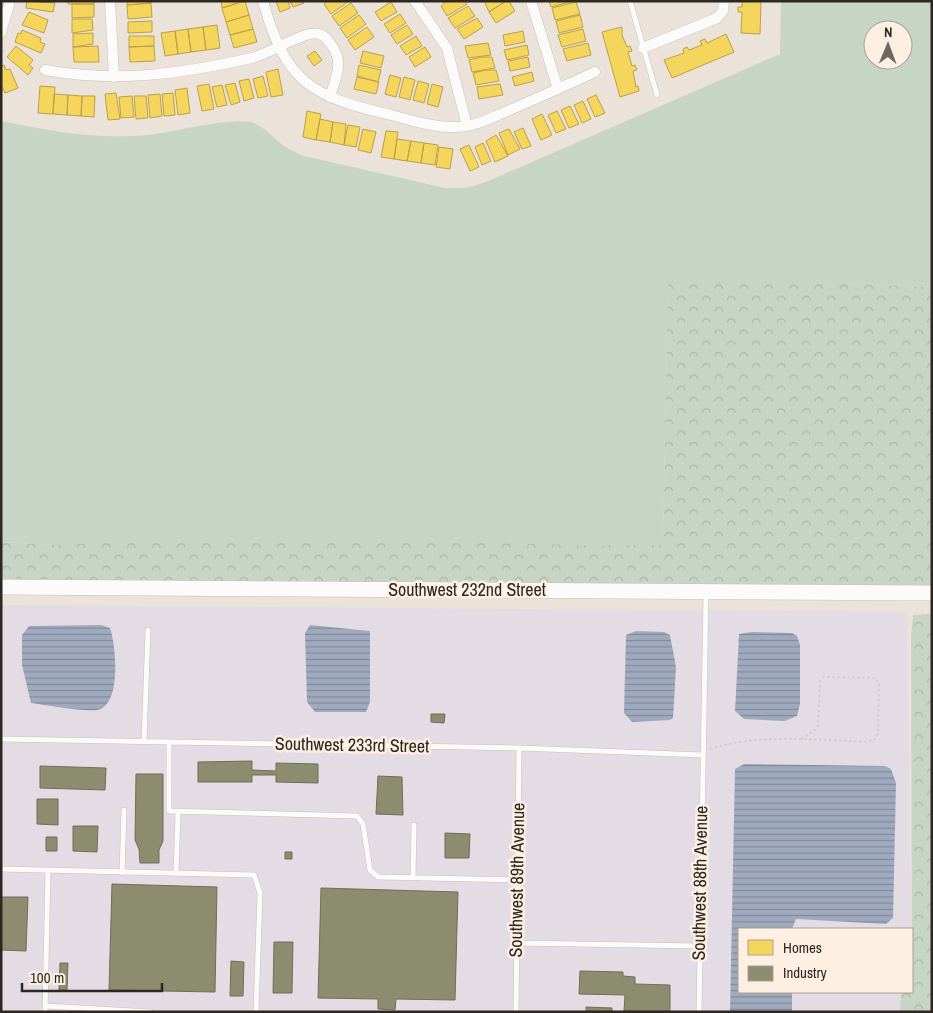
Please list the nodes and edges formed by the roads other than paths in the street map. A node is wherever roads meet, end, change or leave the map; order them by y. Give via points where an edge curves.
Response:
1 (10, 1) edge
2 (110, 1) edge
3 (263, 1) edge
4 (415, 1) edge
5 (531, 1) edge
6 (630, 1) edge
7 (724, 1) edge
8 (1, 32) edge
9 (643, 48) junction
10 (279, 49) junction
11 (45, 70) dead end
12 (595, 72) dead end
13 (114, 77) junction
14 (558, 89) junction
15 (657, 95) dead end
16 (330, 96) junction
17 (467, 126) junction
18 (1, 587) edge
19 (706, 591) junction
20 (932, 593) edge
21 (148, 630) dead end
22 (1, 739) edge
23 (144, 741) junction
24 (169, 742) junction
25 (519, 748) junction
26 (703, 753) junction
27 (124, 810) dead end
28 (178, 812) junction
29 (414, 826) dead end
30 (1, 869) edge
31 (48, 871) junction
32 (122, 872) junction
33 (176, 874) junction
34 (413, 878) junction
35 (516, 880) junction
36 (516, 943) junction
37 (699, 946) junction
38 (46, 1009) edge
39 (151, 1012) edge
40 (256, 1012) edge
41 (516, 1012) edge
42 (699, 1012) edge

1 - 8 street
2 - 13 street
3 - 10 street
4 - 17 street via 447,48
5 - 14 street
6 - 9 lane
7 - 9 street via 723,11 717,18
9 - 15 lane
10 - 13 street via 189,72
10 - 16 street via 292,70 313,89
10 - 16 street via 309,33 320,34 327,39 340,61
11 - 13 street
12 - 14 street
14 - 17 street
16 - 17 street via 358,108 431,125
18 - 19 street, Southwest 232nd Street
19 - 20 street, Southwest 232nd Street
19 - 26 lane, Southwest 88th Avenue
21 - 23 lane
22 - 23 lane, Southwest 233rd Street
23 - 24 lane, Southwest 233rd Street
24 - 25 lane, Southwest 233rd Street
24 - 28 lane via 169,811
25 - 26 lane, Southwest 233rd Street
25 - 35 lane, Southwest 89th Avenue
26 - 37 lane, Southwest 88th Avenue
27 - 32 lane
28 - 33 lane
28 - 34 lane via 357,816 363,824 370,870 378,877
29 - 34 lane
30 - 31 lane
31 - 32 lane
31 - 38 lane
32 - 33 lane
33 - 40 lane via 254,875 260,894
34 - 35 lane
35 - 36 lane, Southwest 89th Avenue
36 - 37 lane
36 - 41 lane, Southwest 89th Avenue
37 - 42 lane, Southwest 88th Avenue
38 - 39 lane

